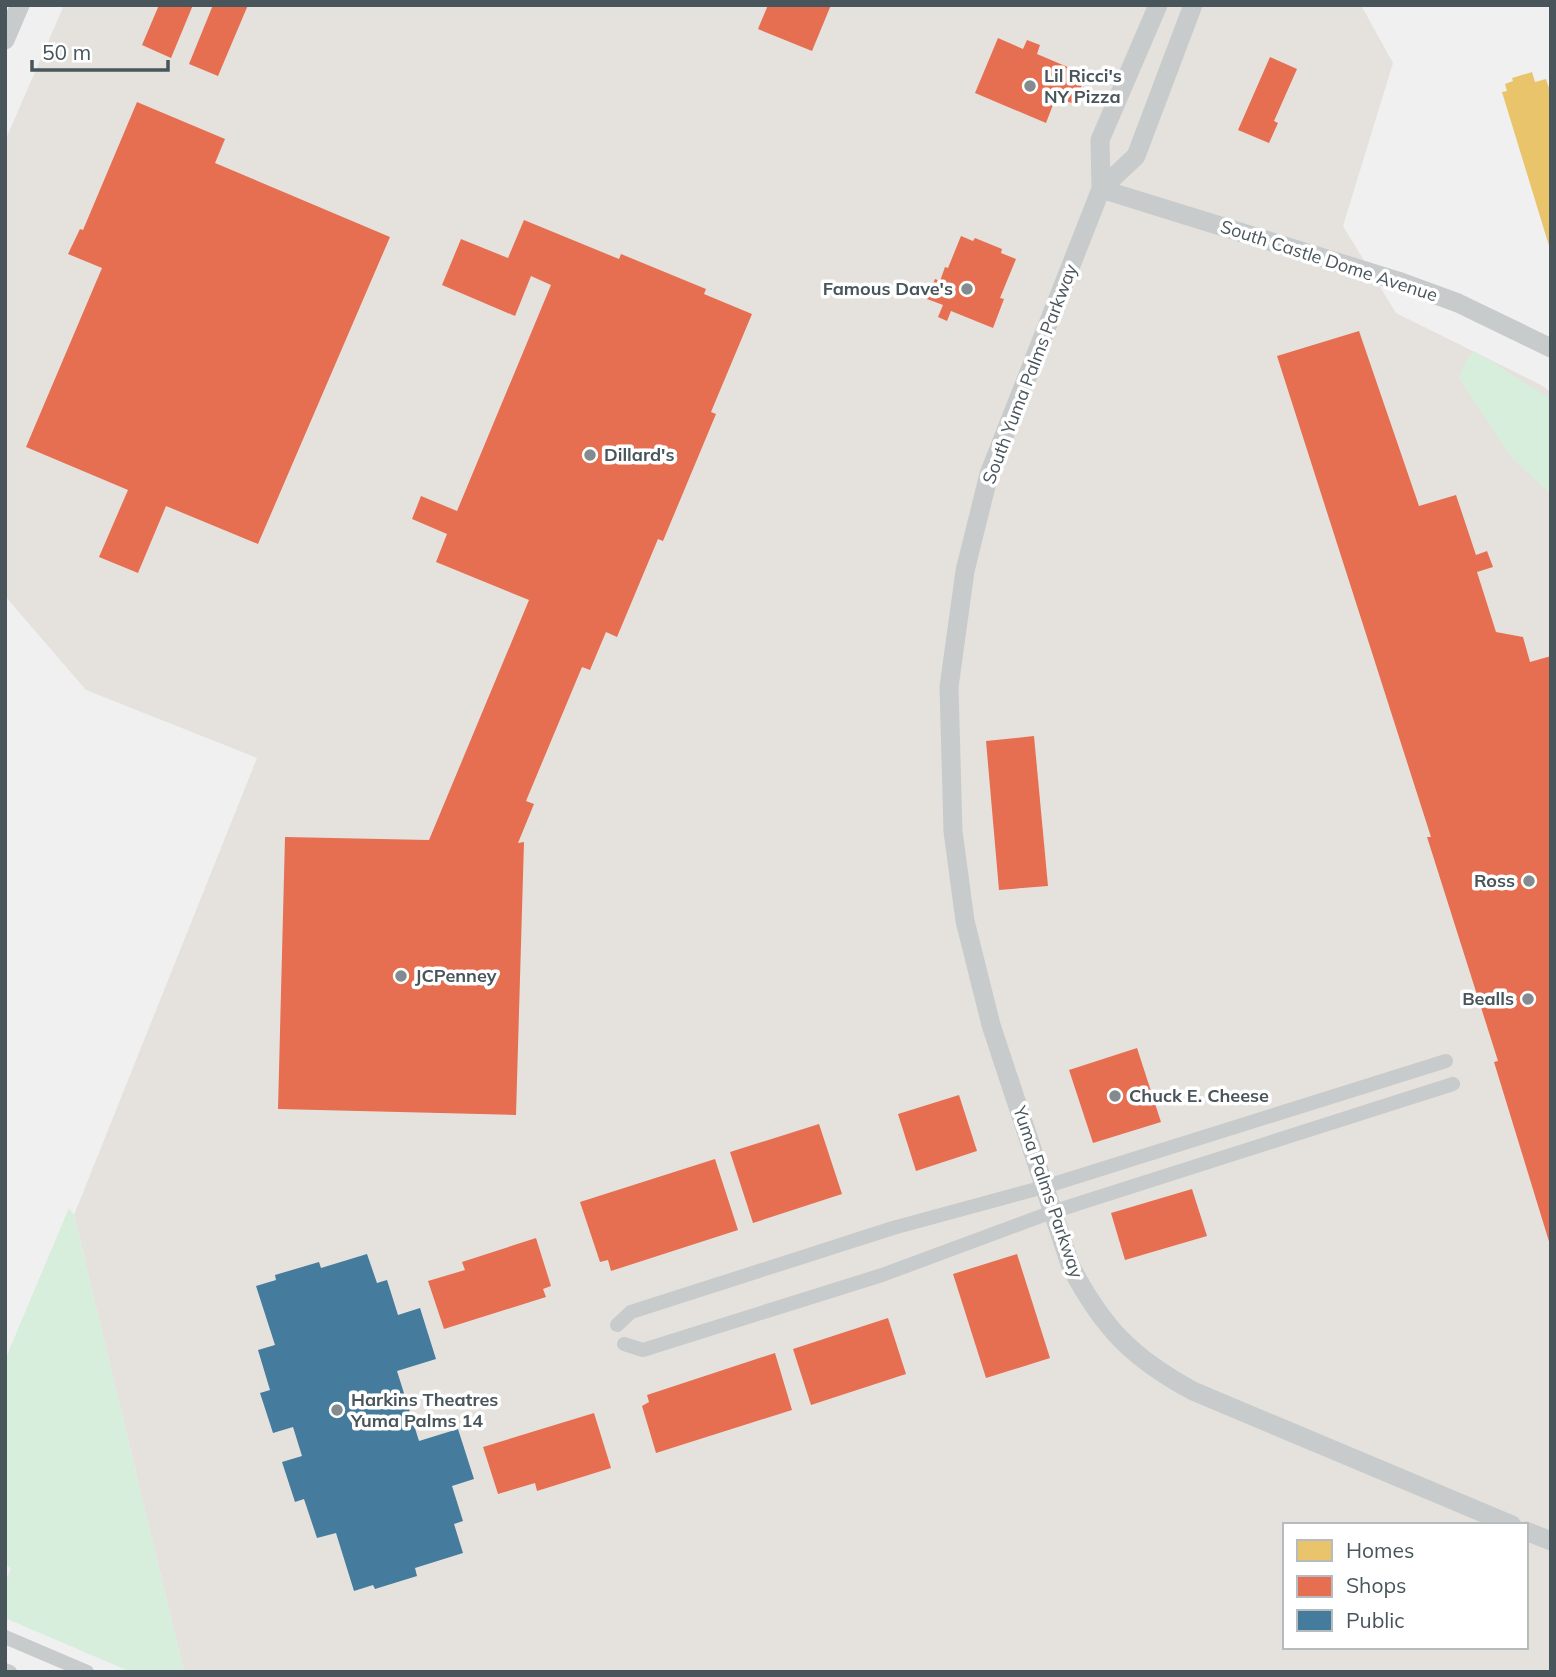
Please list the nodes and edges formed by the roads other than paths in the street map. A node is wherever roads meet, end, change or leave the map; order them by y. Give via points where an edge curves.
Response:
1 (20, 5) edge
2 (1158, 5) edge
3 (1193, 5) edge
4 (5, 40) edge
5 (1101, 189) junction
6 (1551, 348) edge
7 (949, 687) joint
8 (1446, 1061) dead end
9 (1453, 1084) dead end
10 (1044, 1187) junction
11 (1052, 1212) junction
12 (617, 1325) dead end
13 (624, 1344) dead end
14 (1508, 1523) edge
15 (1528, 1532) edge
16 (1551, 1541) edge
17 (5, 1637) edge
18 (88, 1672) edge

1 - 4 street
2 - 5 street via 1100,140
3 - 5 street via 1136,156
5 - 6 street, South Castle Dome Avenue via 1398,281 1458,303
5 - 7 street, South Yuma Palms Parkway via 989,474 965,571
7 - 10 street, Yuma Palms Parkway via 953,831 965,921 992,1025
8 - 10 street
9 - 11 street
10 - 11 street, Yuma Palms Parkway
10 - 12 street via 894,1228 631,1312
11 - 13 street via 882,1275 643,1350
11 - 14 street, Yuma Palms Parkway via 1089,1302 1119,1340 1164,1376
15 - 16 street
17 - 18 street

